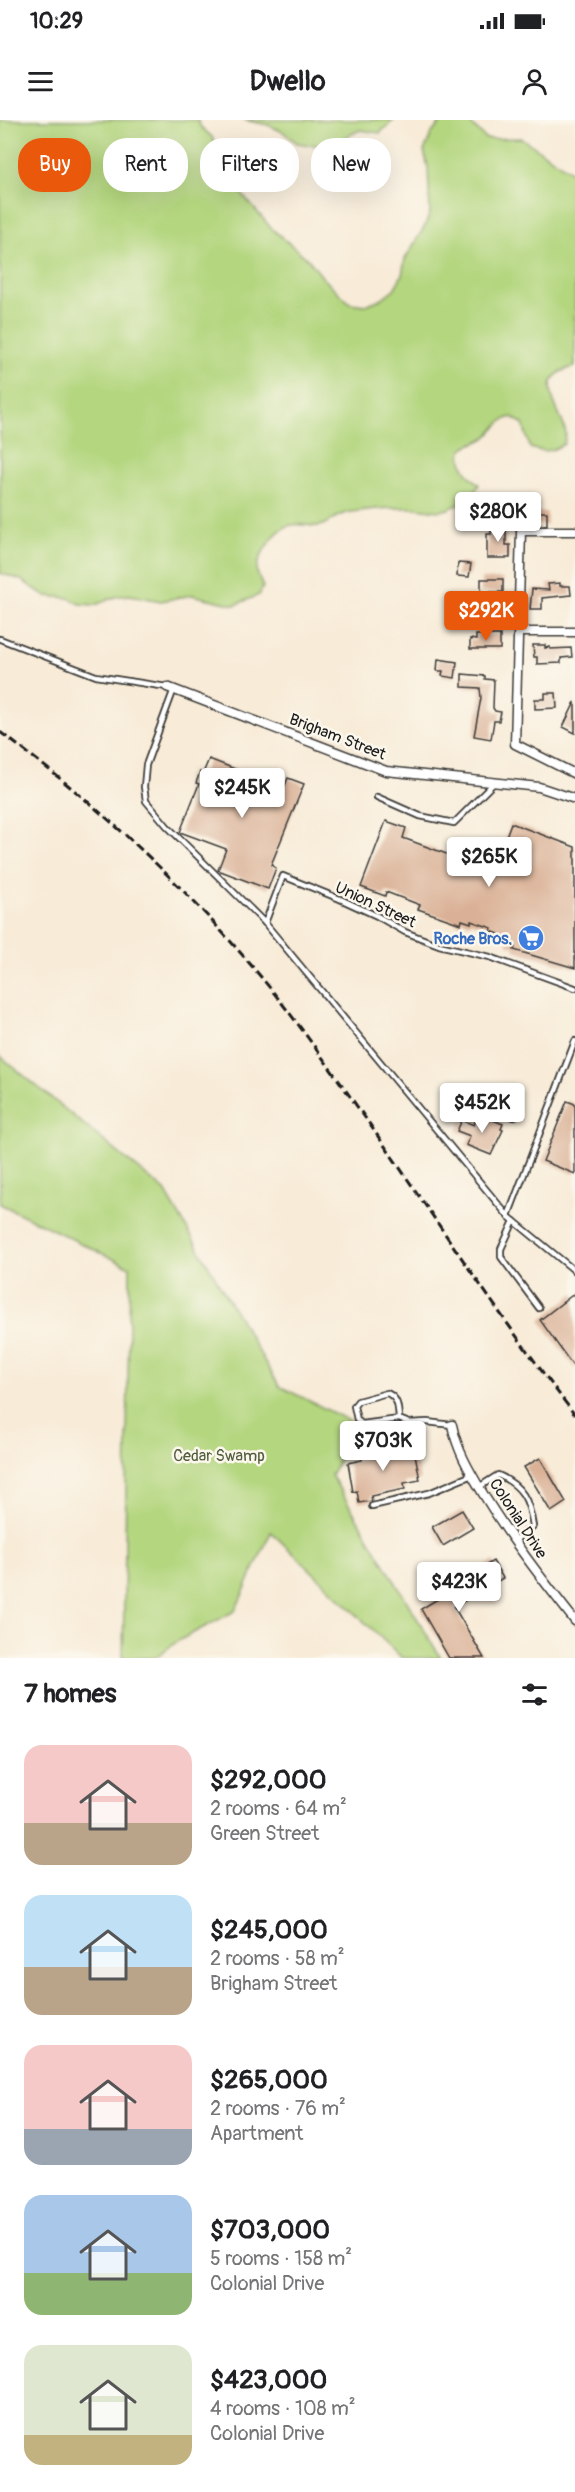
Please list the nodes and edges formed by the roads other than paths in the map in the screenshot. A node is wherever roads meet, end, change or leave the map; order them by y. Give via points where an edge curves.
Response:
1 (575, 531) edge
2 (519, 632) junction
3 (575, 632) edge
4 (0, 639) edge
5 (170, 688) junction
6 (575, 774) edge
7 (494, 783) junction
8 (377, 797) dead end
9 (575, 799) edge
10 (265, 923) junction
11 (575, 988) edge
12 (575, 1041) edge
13 (451, 1091) dead end
14 (514, 1117) dead end
15 (508, 1216) junction
16 (514, 1221) junction
17 (575, 1271) edge
18 (539, 1308) dead end
19 (399, 1419) junction
20 (452, 1425) joint
21 (472, 1474) junction
22 (479, 1487) junction
23 (372, 1506) dead end
24 (514, 1541) junction
25 (575, 1621) edge

1 - 2 street via 521,531
2 - 3 street
2 - 6 street via 515,744
4 - 5 lane via 96,676
5 - 7 street, Brigham Street via 386,771
5 - 10 lane via 146,765 146,801
7 - 8 lane via 454,823 420,816
7 - 9 street, Brigham Street via 538,787
10 - 11 lane, Union Street via 283,876 405,932
10 - 15 lane
12 - 15 lane
13 - 14 lane
15 - 16 lane
16 - 17 lane
16 - 18 lane via 501,1257
19 - 19 lane via 362,1424 354,1406 358,1401 387,1393 397,1403
19 - 20 lane
20 - 21 street, Colonial Drive via 461,1456
21 - 22 street, Colonial Drive
21 - 23 lane via 429,1493
22 - 24 street, Colonial Drive
22 - 24 lane via 498,1475 515,1483 530,1508 533,1526
24 - 25 street, Colonial Drive

